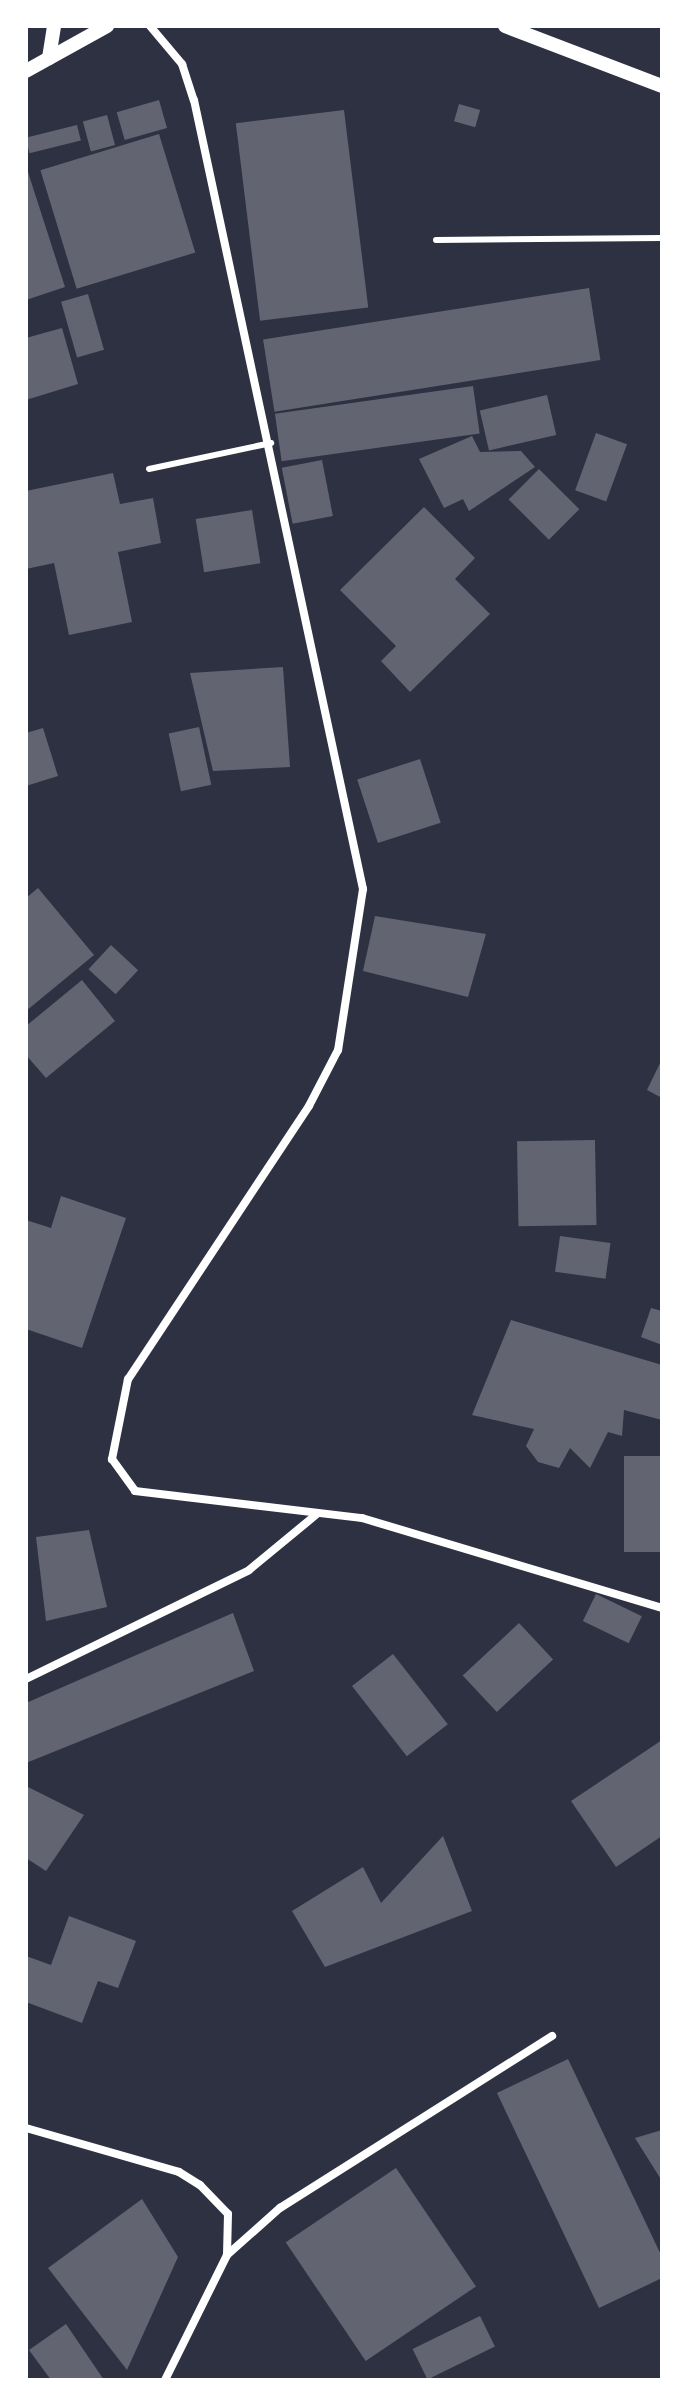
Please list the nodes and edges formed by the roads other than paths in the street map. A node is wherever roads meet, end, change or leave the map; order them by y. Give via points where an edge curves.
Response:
1 (54, 26) edge
2 (107, 26) edge
3 (150, 26) edge
4 (505, 26) edge
5 (49, 58) junction
6 (26, 71) edge
7 (662, 86) edge
8 (662, 238) edge
9 (436, 240) dead end
10 (271, 443) junction
11 (149, 469) dead end
12 (317, 1514) junction
13 (662, 1608) edge
14 (26, 1679) edge
15 (552, 2036) dead end
16 (26, 2128) edge
17 (227, 2255) junction
18 (165, 2380) edge

1 - 5 street
2 - 5 street
3 - 10 street via 182,64 194,100
4 - 7 street
5 - 6 street
8 - 9 lane
10 - 11 lane
10 - 12 street via 363,889 338,1050 309,1106 128,1379 112,1459 135,1491
12 - 13 street via 362,1518
12 - 14 street via 249,1570
15 - 17 street via 280,2208
16 - 17 street via 179,2172 200,2185 228,2214
17 - 18 street

